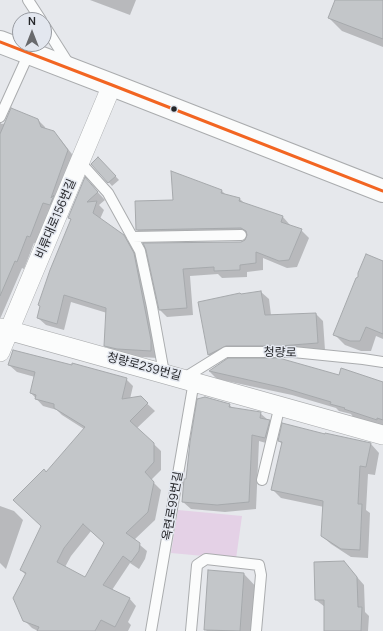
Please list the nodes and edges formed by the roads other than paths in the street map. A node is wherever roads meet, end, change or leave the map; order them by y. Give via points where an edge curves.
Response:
1 (28, 0) edge
2 (36, 12) edge
3 (52, 38) edge
4 (0, 42) edge
5 (29, 53) junction
6 (72, 69) junction
7 (112, 85) junction
8 (0, 117) edge
9 (80, 162) junction
10 (383, 191) edge
11 (241, 235) dead end
12 (132, 237) junction
13 (4, 329) edge
14 (0, 352) edge
15 (383, 362) edge
16 (164, 370) junction
17 (189, 380) junction
18 (280, 405) junction
19 (383, 434) edge
20 (262, 480) dead end
21 (151, 631) edge
22 (191, 631) edge
23 (256, 631) edge

1 - 2 lane
3 - 6 lane
4 - 5 main road
5 - 6 main road
5 - 8 lane
6 - 7 main road
7 - 9 street, 비류대로156번길
7 - 10 main road
9 - 12 lane, 청량로239번길 via 108,193
9 - 13 street, 비류대로156번길
11 - 12 lane
12 - 16 lane, 청량로239번길 via 140,251
13 - 14 street, 비류대로156번길
13 - 16 street, 청량로239번길
15 - 17 lane, 청량로 via 293,352 226,352
16 - 17 street, 청량로239번길
17 - 18 street, 청량로239번길
17 - 21 lane, 옥련로99번길
18 - 19 street, 청량로239번길
18 - 20 lane
22 - 23 lane via 197,565 206,559 259,565 261,575

